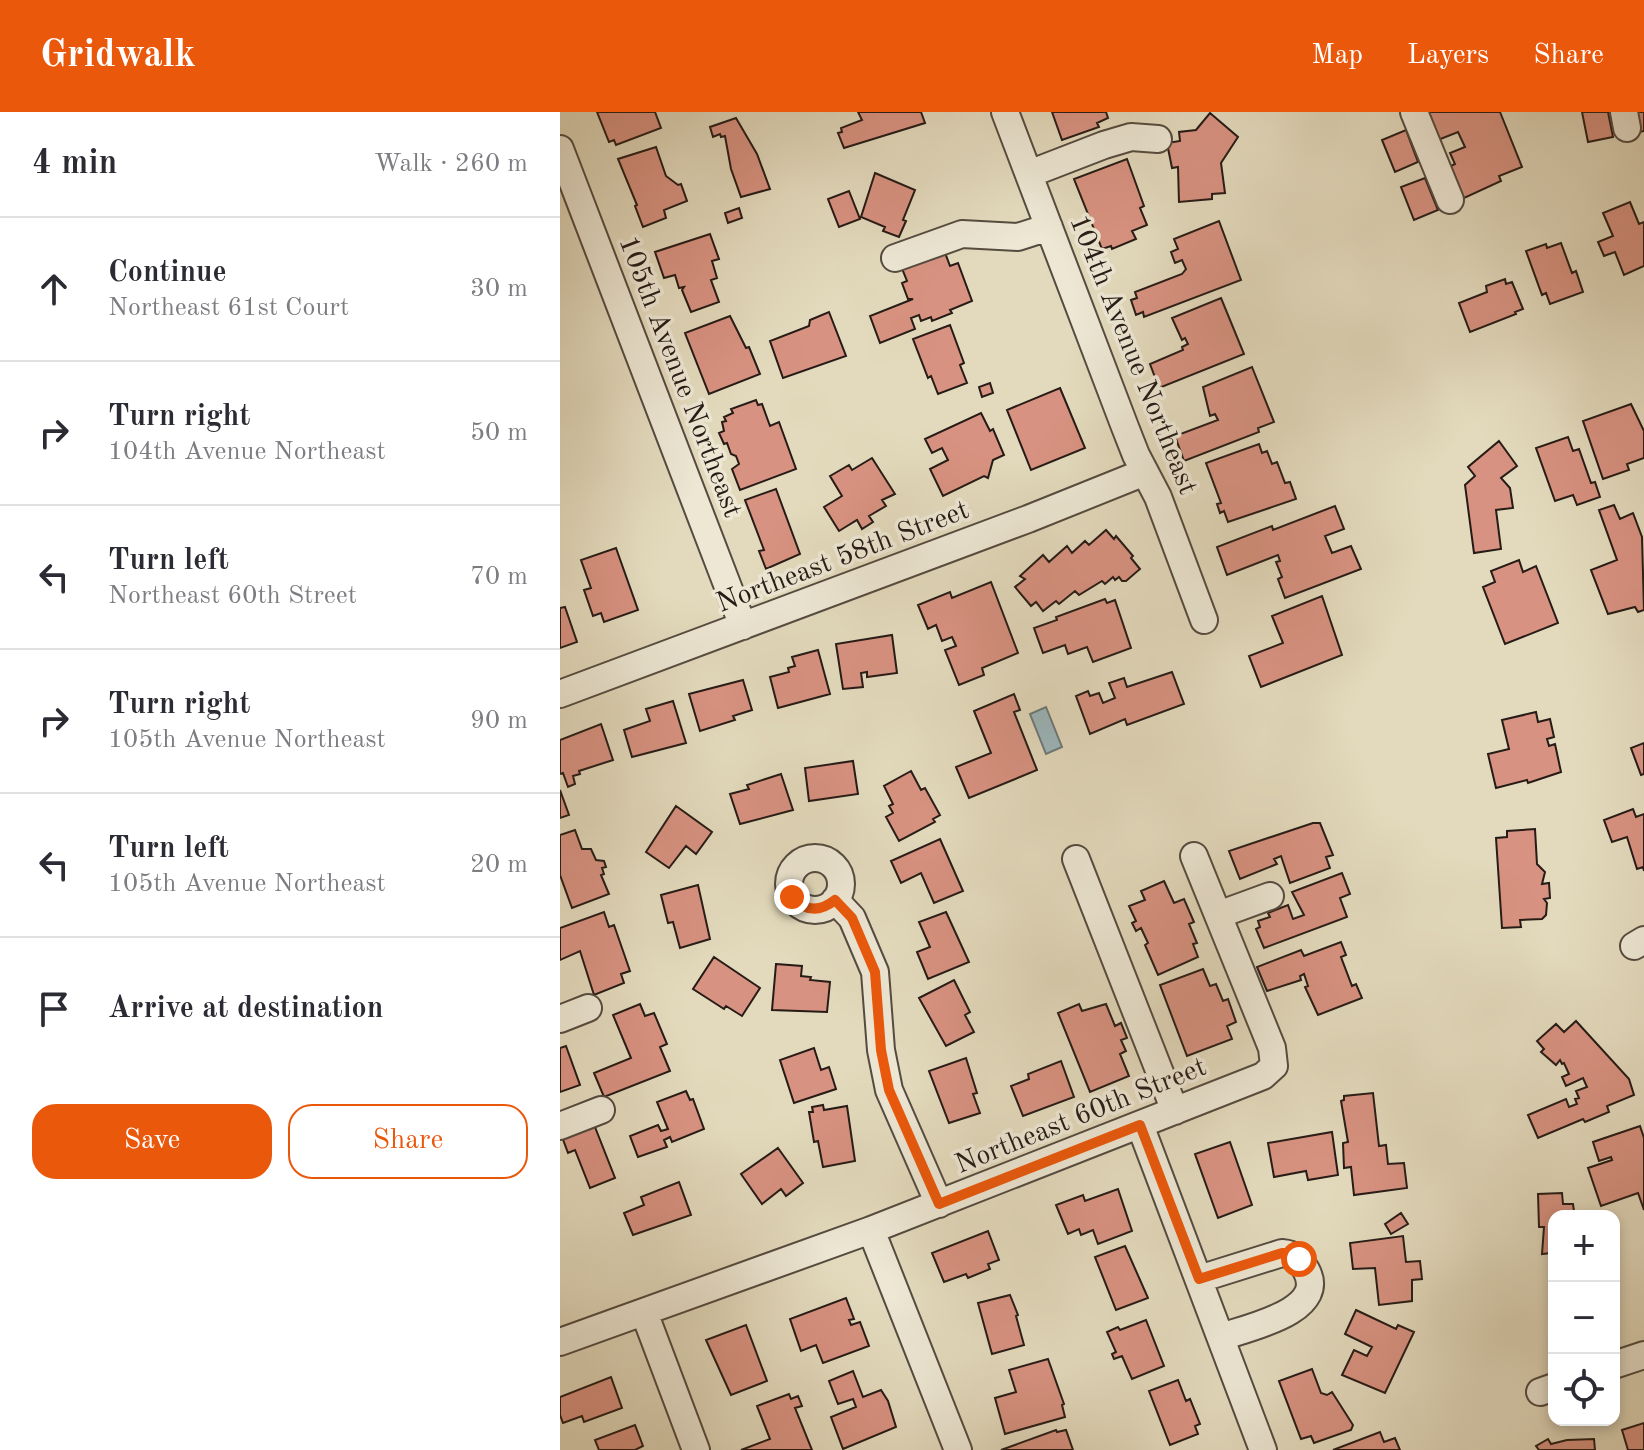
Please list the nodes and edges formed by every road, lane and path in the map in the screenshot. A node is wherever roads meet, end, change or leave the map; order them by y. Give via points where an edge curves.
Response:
1 (1005, 112) edge
2 (1414, 112) edge
3 (1158, 139) dead end
4 (560, 149) edge
5 (1029, 174) junction
6 (1450, 200) dead end
7 (1049, 227) junction
8 (895, 258) dead end
9 (1145, 472) junction
10 (1204, 620) dead end
11 (743, 626) junction
12 (560, 694) edge
13 (1194, 856) dead end
14 (1076, 859) dead end
15 (1270, 896) dead end
16 (835, 900) dead end
17 (1218, 915) junction
18 (588, 1008) dead end
19 (560, 1019) edge
20 (601, 1110) dead end
21 (1175, 1111) junction
22 (1140, 1125) junction
23 (560, 1126) edge
24 (939, 1204) junction
25 (871, 1230) junction
26 (1199, 1279) junction
27 (644, 1312) junction
28 (1221, 1337) junction
29 (560, 1342) edge
30 (1644, 1355) edge
31 (1620, 1363) edge
32 (696, 1450) edge
33 (958, 1450) edge
34 (1263, 1450) edge

1 - 5 street, 104th Avenue Northeast
2 - 6 street
3 - 5 street via 1131,137
4 - 11 street, 105th Avenue Northeast
5 - 7 street, 104th Avenue Northeast
7 - 8 street via 1018,237 962,234
7 - 9 street, 104th Avenue Northeast
9 - 10 street, 104th Avenue Northeast
9 - 11 street, Northeast 58th Street
11 - 12 street, Northeast 58th Street
13 - 17 street, Northeast 60th Street
14 - 21 street
15 - 17 street
16 - 24 street via 852,918 875,972 889,1090
17 - 21 street, Northeast 60th Street via 1272,1048 1274,1066 1263,1076
18 - 19 street
20 - 23 street
21 - 22 street, Northeast 60th Street
22 - 24 street, Northeast 60th Street
22 - 26 street
24 - 25 street, Northeast 60th Street
25 - 27 street, Northeast 60th Street
25 - 33 street
26 - 28 street
26 - 28 street via 1282,1253 1299,1259 1308,1273 1309,1294 1292,1311
27 - 29 street, Northeast 60th Street
27 - 32 street
28 - 34 street
30 - 31 street

